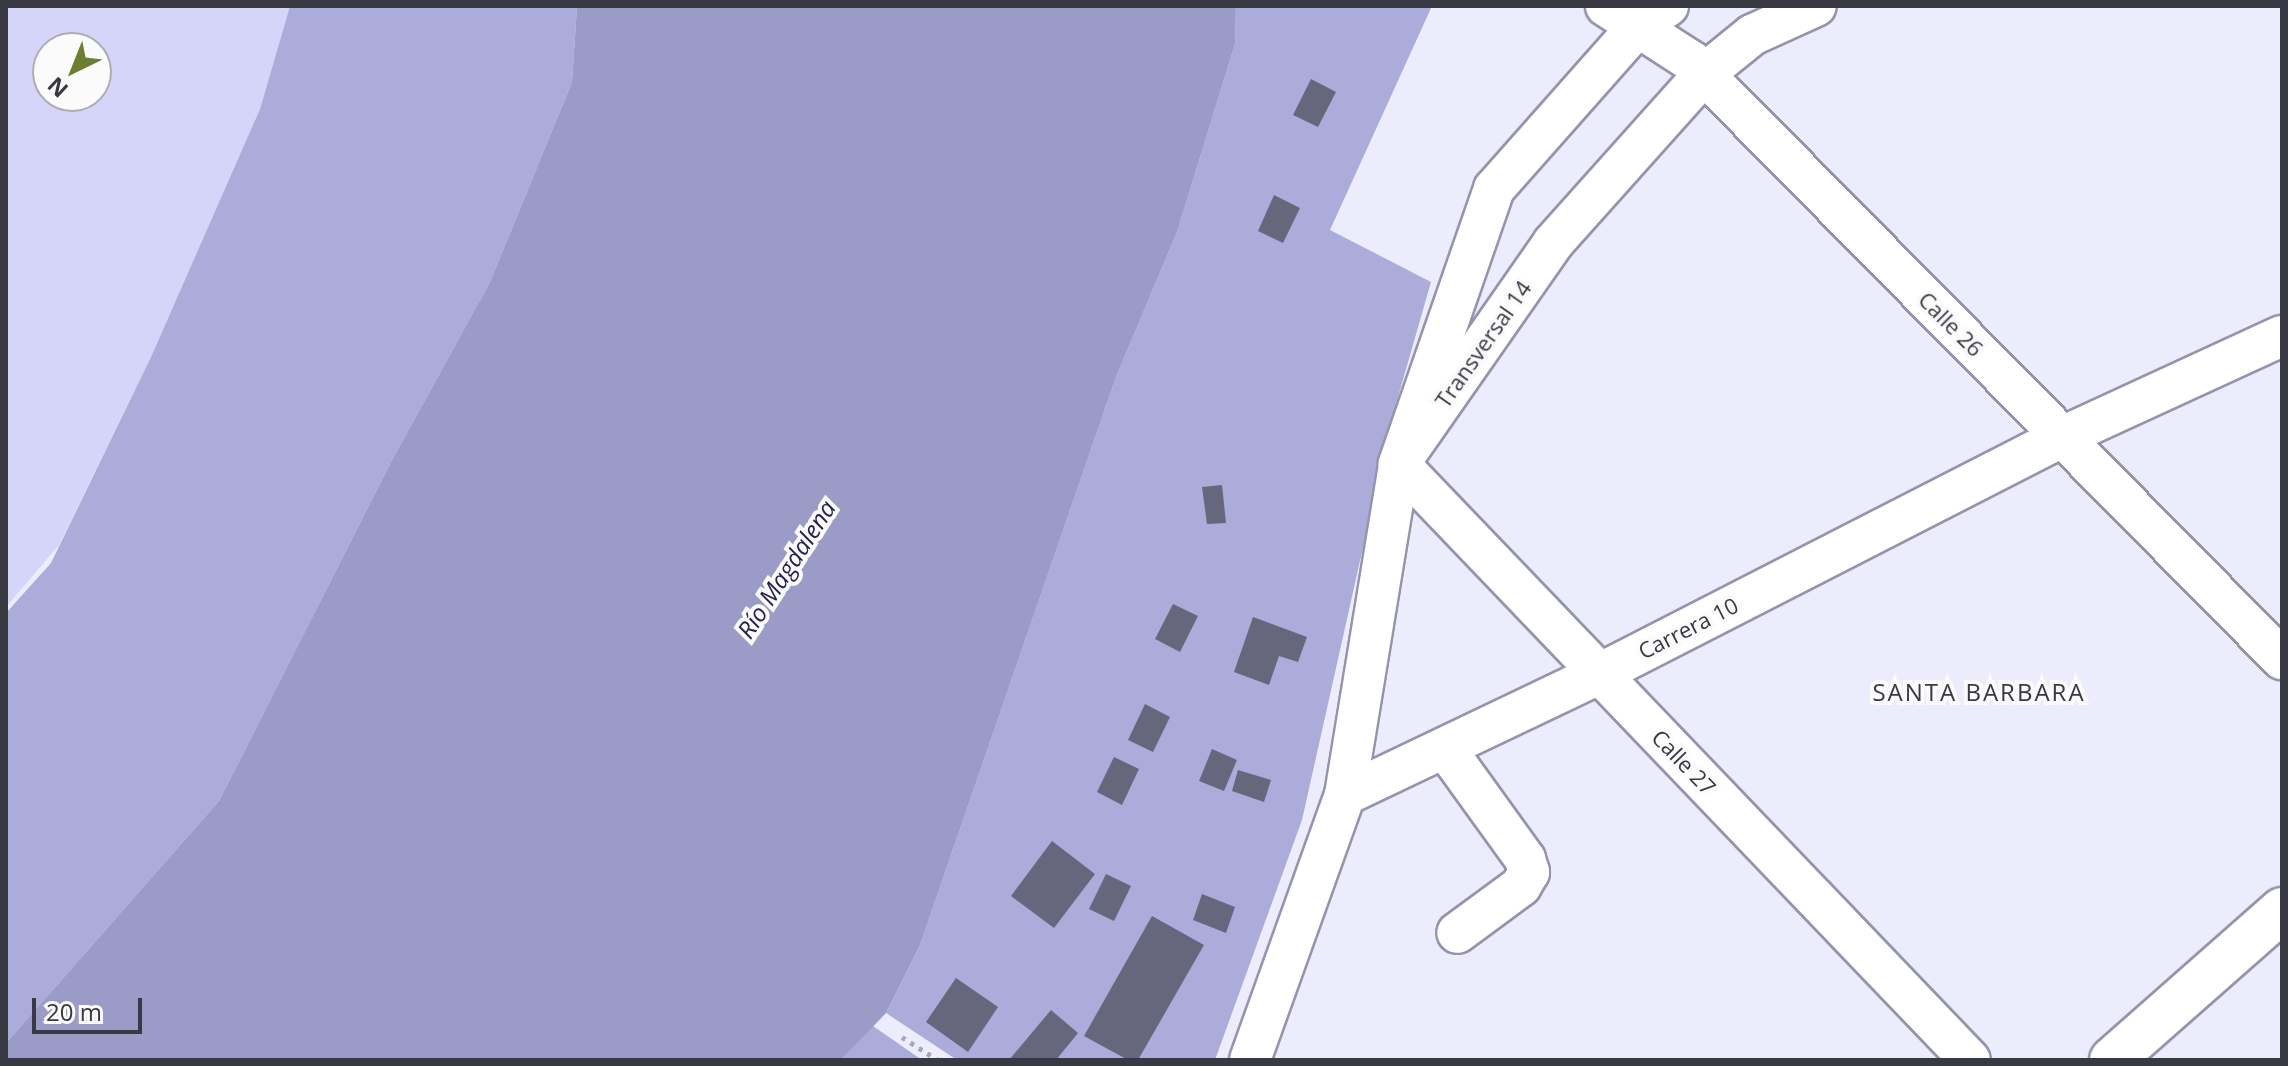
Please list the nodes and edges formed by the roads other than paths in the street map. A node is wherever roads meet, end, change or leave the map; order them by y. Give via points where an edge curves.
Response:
1 (1816, 6) edge
2 (1638, 12) edge
3 (1704, 74) junction
4 (2282, 336) edge
5 (2062, 437) junction
6 (1399, 464) junction
7 (2282, 659) edge
8 (1599, 674) junction
9 (1445, 748) junction
10 (1345, 795) junction
11 (2282, 910) edge
12 (1457, 933) dead end
13 (1250, 1060) edge
14 (1970, 1060) edge
15 (2112, 1060) edge

1 - 3 street, Transversal 14 via 1752,35
2 - 3 street, Calle 26
2 - 6 street via 1494,189
3 - 5 street, Calle 26
3 - 6 street, Transversal 14 via 1553,243
4 - 5 street, Carrera 10
5 - 7 street, Calle 26
5 - 8 street, Carrera 10
6 - 8 street, Calle 27
6 - 10 street, Transversal 14
8 - 9 street, Carrera 10
8 - 14 street, Calle 27
9 - 10 street, Carrera 10
9 - 12 street via 1529,872 1521,886
10 - 13 street
11 - 15 street

